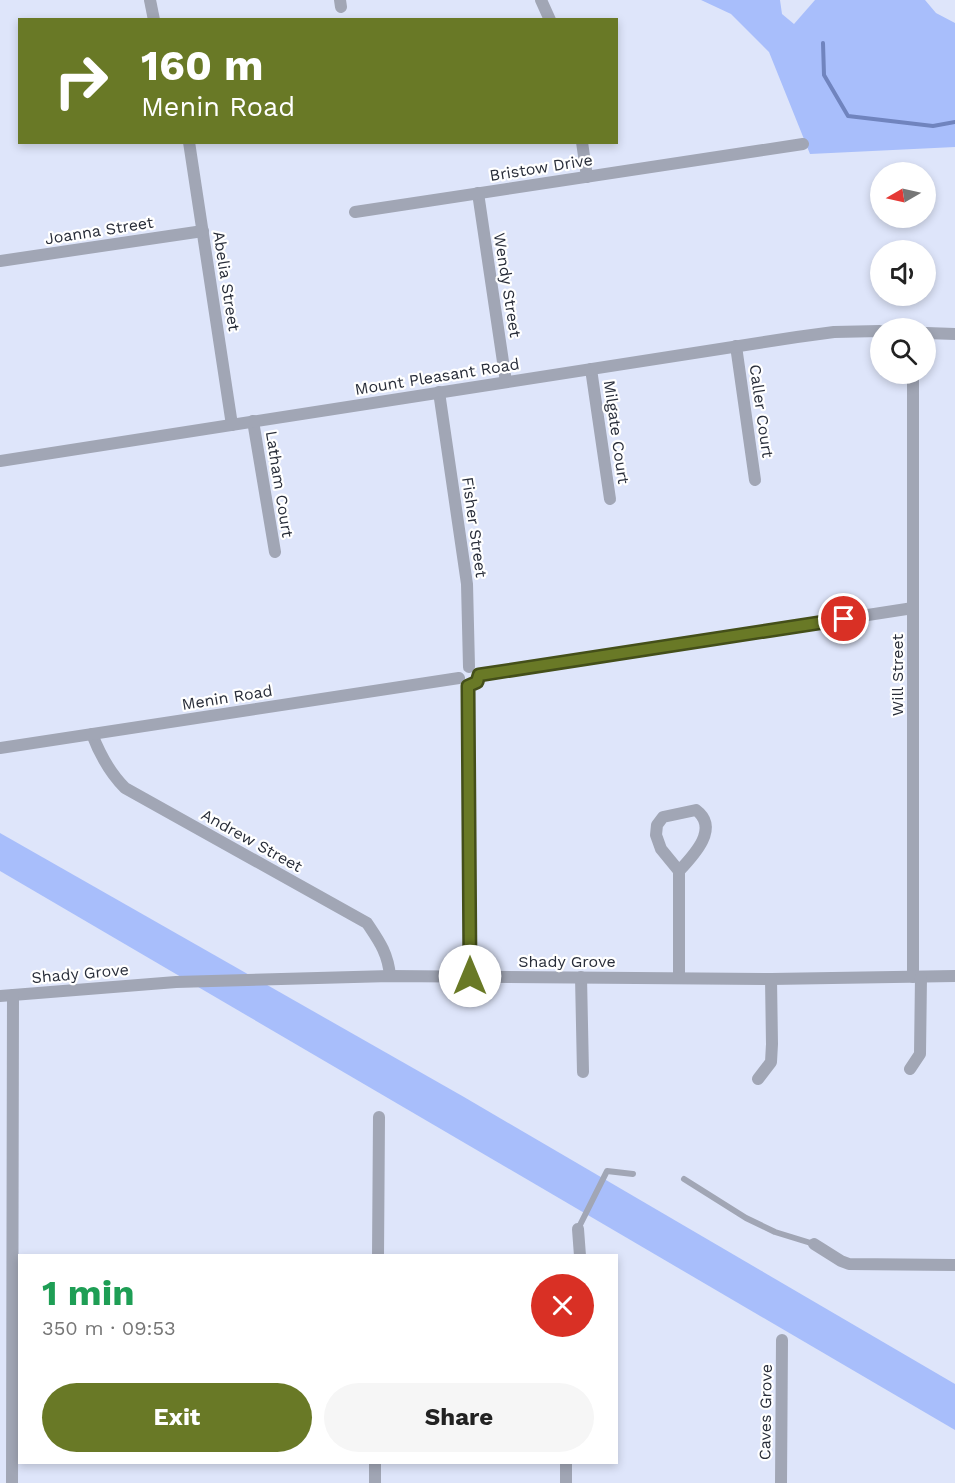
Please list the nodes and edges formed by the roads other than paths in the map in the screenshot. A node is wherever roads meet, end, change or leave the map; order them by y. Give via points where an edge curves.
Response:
1 (150, 0) edge
2 (541, 0) edge
3 (154, 18) edge
4 (549, 18) edge
5 (189, 144) edge
6 (582, 144) edge
7 (803, 144) dead end
8 (588, 177) junction
9 (477, 193) junction
10 (355, 212) dead end
11 (203, 231) junction
12 (0, 261) edge
13 (870, 331) edge
14 (936, 333) edge
15 (955, 334) edge
16 (736, 346) junction
17 (591, 369) junction
18 (506, 382) junction
19 (913, 384) edge
20 (438, 392) junction
21 (253, 421) junction
22 (232, 425) junction
23 (0, 461) edge
24 (755, 480) dead end
25 (610, 499) dead end
26 (275, 552) dead end
27 (913, 608) junction
28 (474, 671) junction
29 (464, 682) junction
30 (92, 734) junction
31 (0, 748) edge
32 (679, 871) junction
33 (390, 976) junction
34 (470, 976) junction
35 (955, 976) edge
36 (581, 977) junction
37 (917, 977) junction
38 (680, 978) junction
39 (771, 979) junction
40 (14, 995) junction
41 (0, 996) edge
42 (910, 1069) dead end
43 (583, 1072) dead end
44 (758, 1079) dead end
45 (379, 1117) dead end
46 (633, 1174) dead end
47 (684, 1179) dead end
48 (578, 1229) joint
49 (814, 1244) joint
50 (378, 1254) edge
51 (580, 1254) edge
52 (17, 1258) edge
53 (0, 1262) edge
54 (955, 1265) edge
55 (782, 1340) dead end
56 (375, 1464) edge
57 (566, 1464) edge
58 (12, 1483) edge
59 (375, 1483) edge
60 (566, 1483) edge
61 (781, 1483) edge

1 - 3 street
2 - 4 street
5 - 11 street, Abelia Street
6 - 8 street
7 - 8 street, Bristow Drive
8 - 9 street, Bristow Drive
9 - 10 street, Bristow Drive
9 - 18 street, Wendy Street
11 - 12 street, Joanna Street
11 - 22 street, Abelia Street
13 - 16 street, Mount Pleasant Road via 834,332
14 - 15 street
16 - 17 street, Mount Pleasant Road
16 - 24 street, Caller Court
17 - 18 street, Mount Pleasant Road
17 - 25 street, Milgate Court
18 - 20 street, Mount Pleasant Road
19 - 27 street, Will Street
20 - 21 street, Mount Pleasant Road
20 - 28 street, Fisher Street via 467,584
21 - 22 street, Mount Pleasant Road
21 - 26 street, Latham Court
22 - 23 street, Mount Pleasant Road
27 - 28 street
27 - 37 street, Will Street
28 - 29 street via 477,682
29 - 30 street, Menin Road
29 - 34 street
30 - 31 street, Menin Road
30 - 33 street, Andrew Street via 108,768 125,788 367,923 389,961
32 - 32 street via 661,849 657,825 663,817 696,810 704,817 705,831 698,850
32 - 38 street
33 - 34 street, Shady Grove
33 - 40 street, Shady Grove via 176,982
34 - 36 street, Shady Grove
35 - 37 street, Shady Grove
36 - 38 street, Shady Grove
36 - 43 street
37 - 39 street, Shady Grove
37 - 42 street, Will Street via 920,1054
38 - 39 street, Shady Grove
39 - 44 street via 771,1062
40 - 41 street, Shady Grove
40 - 52 street
45 - 50 street
46 - 48 lane via 607,1171
47 - 49 lane via 746,1218
48 - 51 street
49 - 54 street via 849,1264
52 - 53 street
52 - 58 street
55 - 61 street, Caves Grove
56 - 59 street
57 - 60 street

